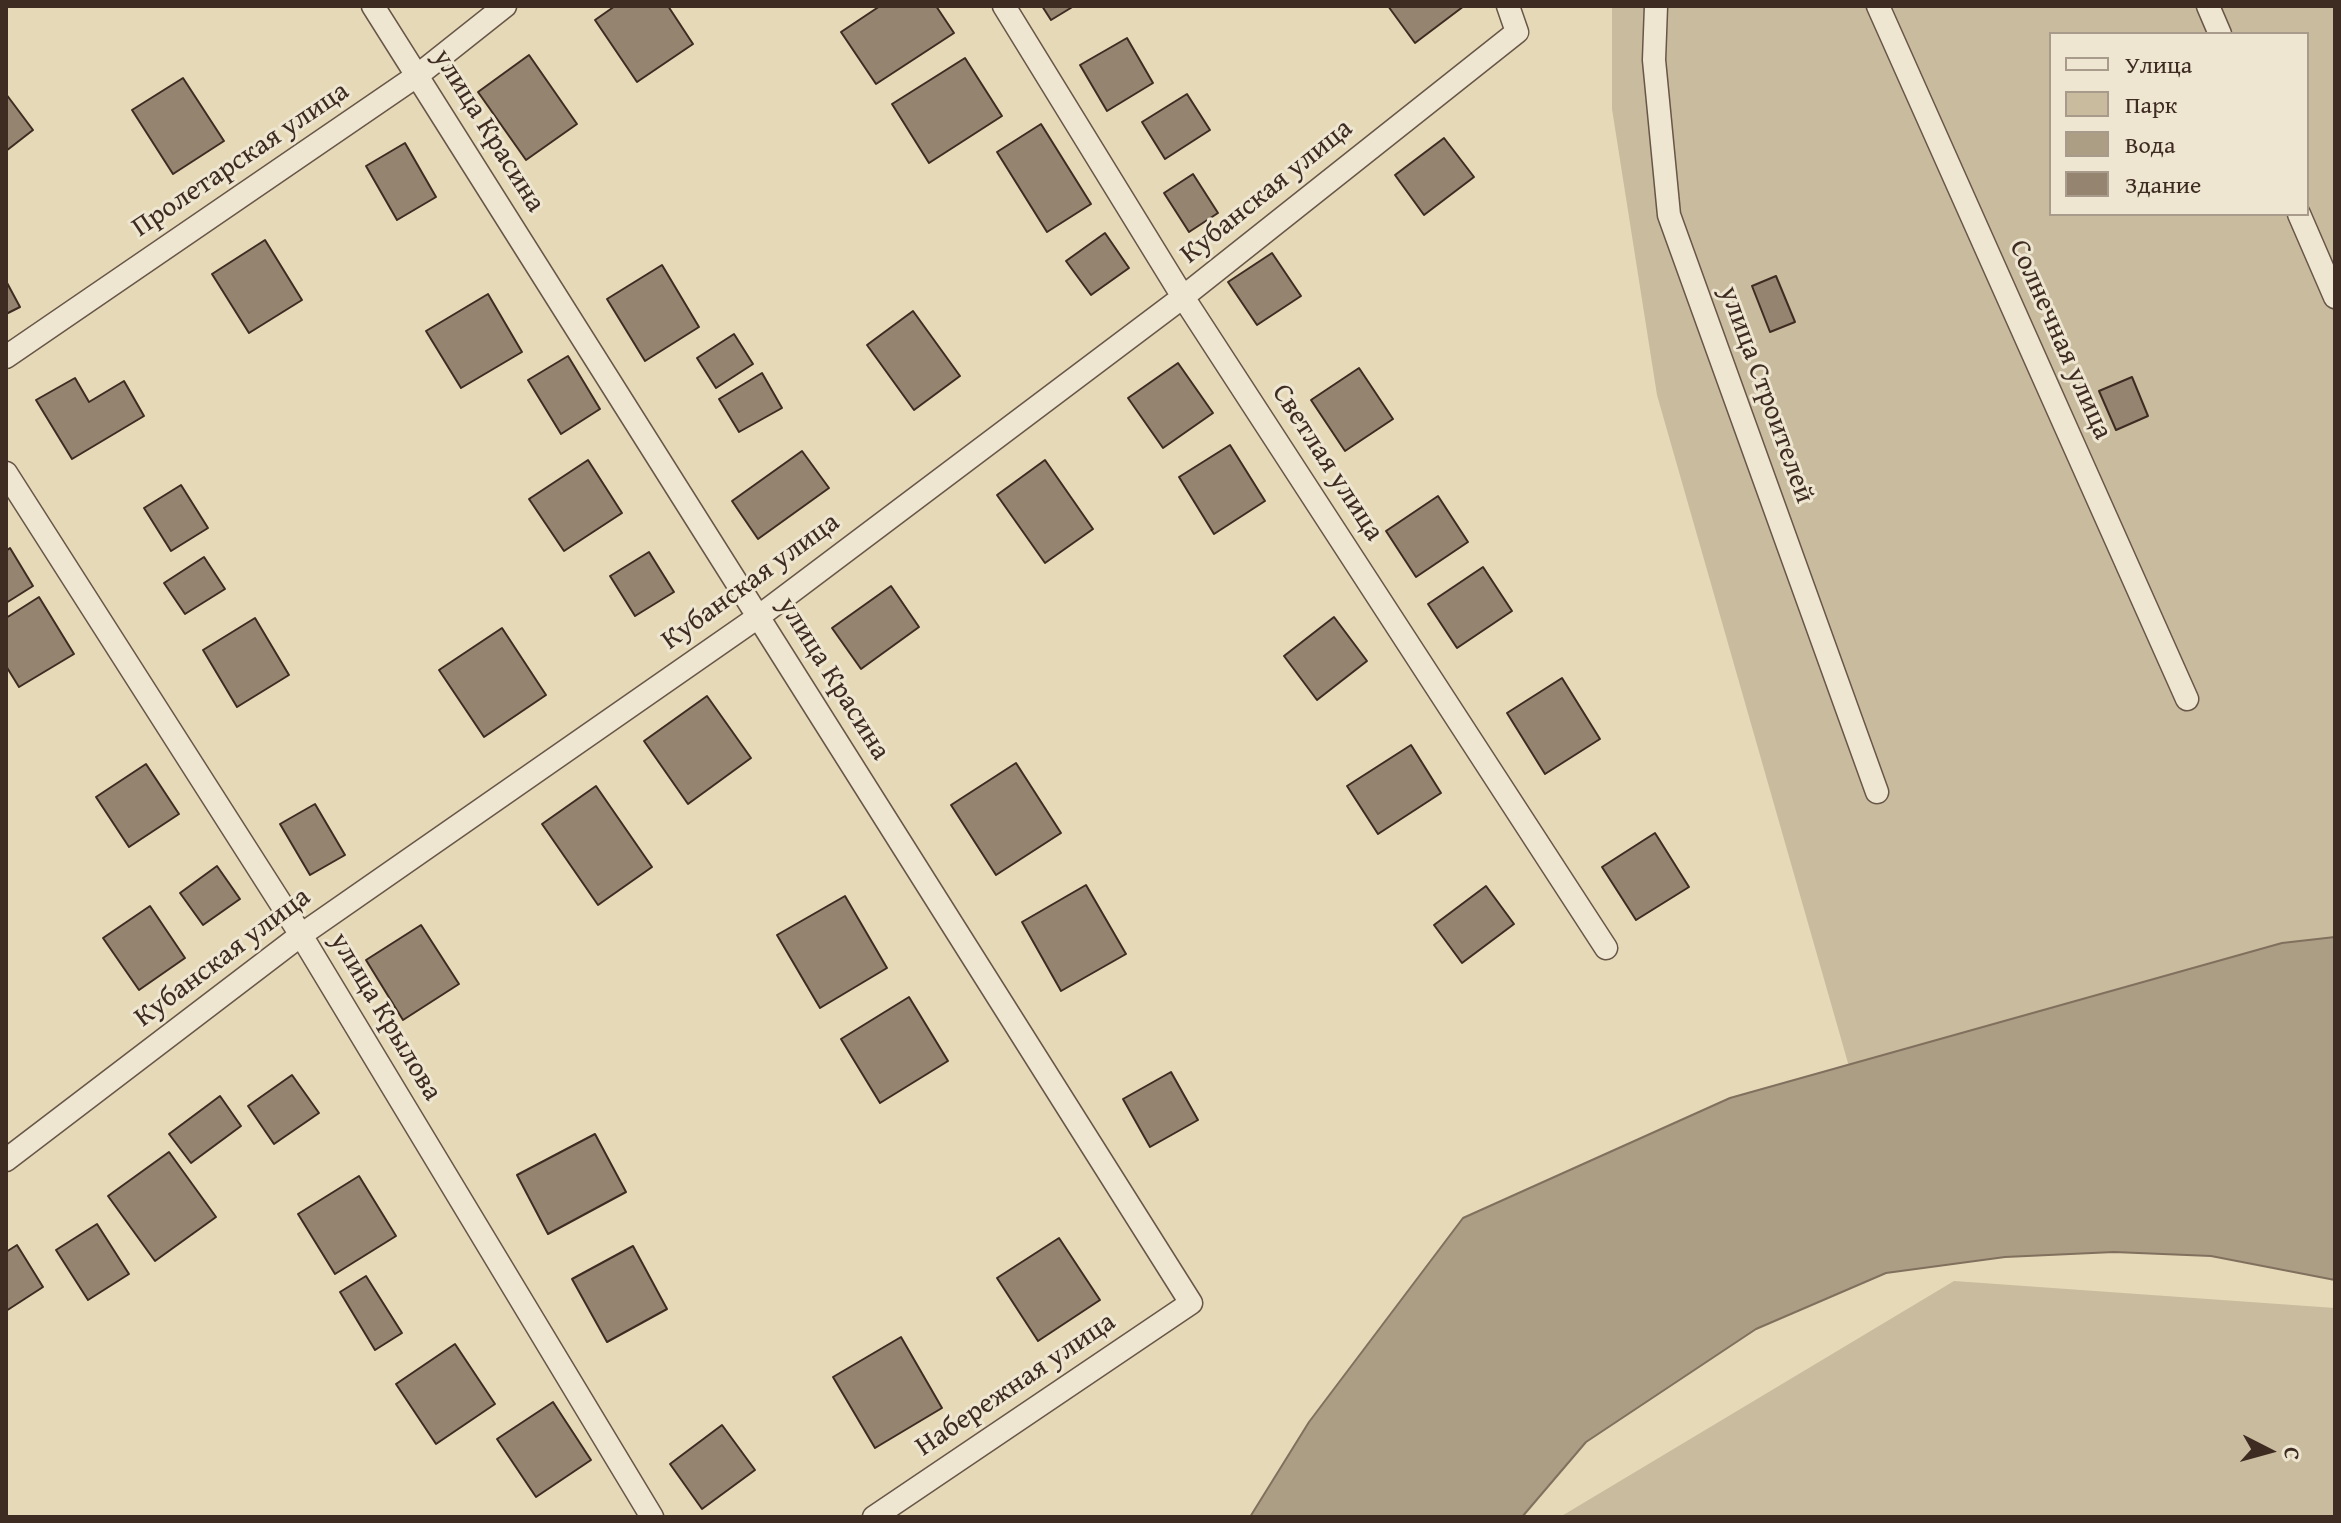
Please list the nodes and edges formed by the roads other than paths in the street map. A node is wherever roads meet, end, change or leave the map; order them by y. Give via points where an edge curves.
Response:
1 (373, 6) edge
2 (505, 6) edge
3 (1004, 6) edge
4 (1508, 6) edge
5 (1656, 6) edge
6 (1878, 6) edge
7 (2208, 6) edge
8 (2219, 32) edge
9 (418, 75) junction
10 (2300, 216) edge
11 (1183, 297) junction
12 (2335, 297) edge
13 (6, 357) edge
14 (6, 473) edge
15 (758, 617) junction
16 (2187, 699) dead end
17 (1877, 792) dead end
18 (301, 935) junction
19 (1606, 948) dead end
20 (6, 1160) edge
21 (1191, 1303) joint
22 (652, 1517) edge
23 (874, 1517) edge

1 - 9 street, улица Красина
2 - 9 street, Пролетарская улица
3 - 11 street, Светлая улица
4 - 11 street, Кубанская улица via 1517,32
5 - 17 street, улица Строителей via 1654,60 1669,215
6 - 16 street, Солнечная улица
7 - 8 street
9 - 13 street, Пролетарская улица
9 - 15 street, улица Красина
10 - 12 street
11 - 15 street, Кубанская улица
11 - 19 street, Светлая улица
14 - 18 street, улица Крылова
15 - 18 street, Кубанская улица
15 - 21 street, улица Красина
18 - 20 street, Кубанская улица
18 - 22 street, улица Крылова
21 - 23 street, Набережная улица

